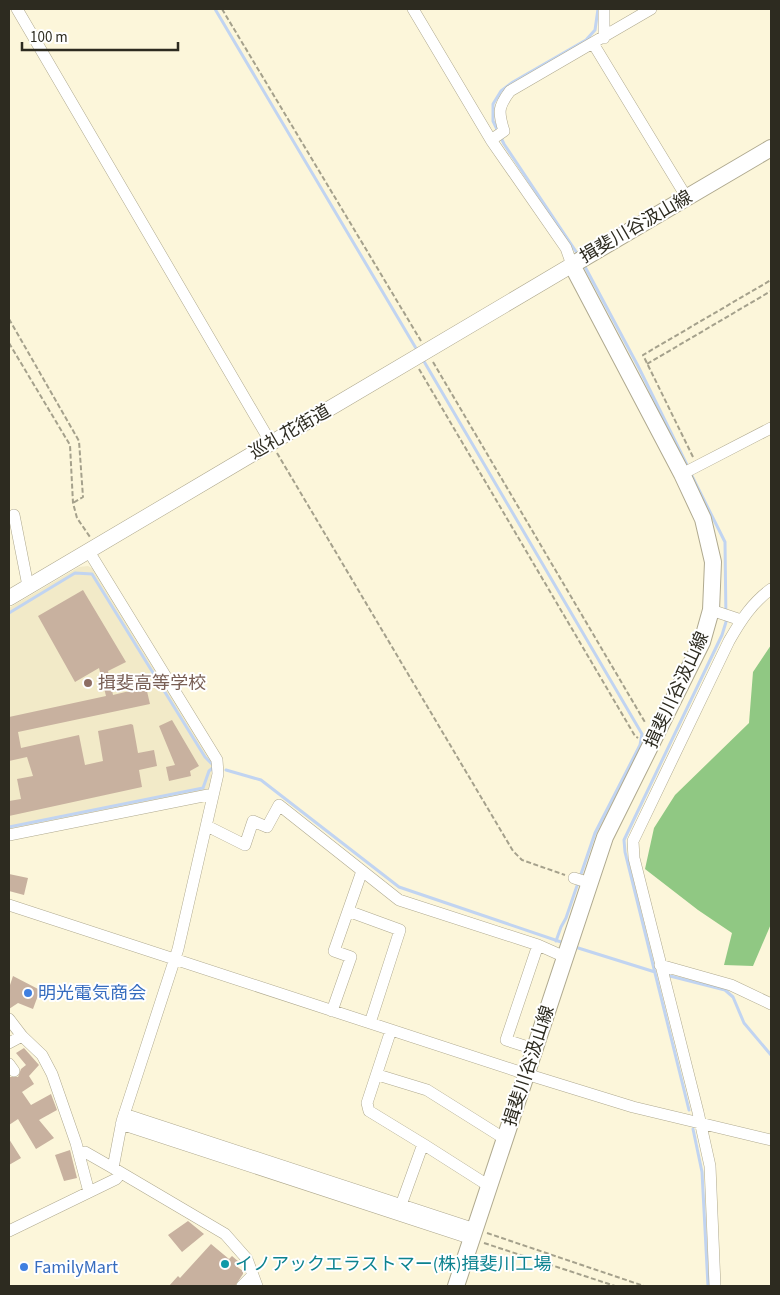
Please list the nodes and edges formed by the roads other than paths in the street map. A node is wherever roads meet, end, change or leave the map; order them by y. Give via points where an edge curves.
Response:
1 (17, 9) edge
2 (413, 9) edge
3 (604, 9) edge
4 (652, 9) edge
5 (604, 38) junction
6 (594, 44) junction
7 (491, 140) junction
8 (771, 148) edge
9 (687, 198) junction
10 (572, 265) junction
11 (771, 428) edge
12 (271, 443) junction
13 (682, 474) junction
14 (14, 515) dead end
15 (92, 548) junction
16 (28, 586) junction
17 (771, 589) edge
18 (9, 598) edge
19 (711, 610) junction
20 (741, 620) junction
21 (213, 794) junction
22 (207, 826) junction
23 (9, 835) edge
24 (362, 871) junction
25 (9, 905) edge
26 (348, 910) junction
27 (538, 945) junction
28 (565, 957) junction
29 (175, 959) junction
30 (660, 965) junction
31 (771, 1004) edge
32 (332, 1011) junction
33 (9, 1019) edge
34 (370, 1023) junction
35 (391, 1030) junction
36 (22, 1036) junction
37 (9, 1043) edge
38 (534, 1050) junction
39 (526, 1074) junction
40 (378, 1075) junction
41 (122, 1119) junction
42 (701, 1121) junction
43 (504, 1139) junction
44 (771, 1140) edge
45 (423, 1144) junction
46 (85, 1152) dead end
47 (117, 1170) junction
48 (489, 1186) junction
49 (89, 1192) junction
50 (401, 1205) junction
51 (9, 1231) edge
52 (474, 1234) junction
53 (255, 1281) edge
54 (242, 1286) edge
55 (456, 1286) edge
56 (716, 1286) edge

1 - 12 street
2 - 7 street
3 - 5 street
4 - 5 street
5 - 6 street
6 - 7 street via 510,91 500,104 504,131
6 - 9 street
7 - 10 street via 566,248
8 - 9 main road, 揖斐川谷汲山線
9 - 10 main road, 揖斐川谷汲山線
10 - 12 street, 巡礼花街道
10 - 13 main road, 揖斐川谷汲山線
11 - 13 street
12 - 15 street, 巡礼花街道
13 - 19 main road, 揖斐川谷汲山線 via 703,519 714,562
14 - 16 street
15 - 16 street, 巡礼花街道
15 - 21 street via 217,760 218,774
16 - 18 street, 巡礼花街道
17 - 20 street via 757,599
19 - 20 street
19 - 28 main road, 揖斐川谷汲山線 via 702,642 582,880
20 - 30 street via 633,841 634,858
21 - 22 street
21 - 23 street
22 - 24 street via 245,845 253,821 267,827 279,805
22 - 29 street
24 - 26 street
24 - 27 street via 399,900
25 - 29 street
26 - 32 street via 334,951 350,957
26 - 34 street via 400,930
27 - 28 street
27 - 38 street via 506,1040
28 - 38 main road, 揖斐川谷汲山線
29 - 32 street
29 - 41 street
30 - 31 street via 731,985
30 - 42 street
32 - 34 street
33 - 36 street
34 - 35 street
35 - 39 street
35 - 40 street
36 - 37 street
36 - 49 street via 42,1056 52,1074
38 - 39 main road, 揖斐川谷汲山線
39 - 42 street via 633,1107
39 - 43 main road, 揖斐川谷汲山線
40 - 43 street via 427,1090
40 - 45 street via 367,1103 369,1111
41 - 47 street
41 - 50 street
41 - 52 street
42 - 44 street
42 - 56 street via 712,1194
43 - 48 main road, 揖斐川谷汲山線
45 - 48 street
45 - 50 street
46 - 47 street
47 - 49 street via 116,1179
47 - 53 street via 225,1234 247,1260
48 - 52 main road, 揖斐川谷汲山線
49 - 51 street
50 - 52 street
52 - 55 main road, 揖斐川谷汲山線
53 - 54 street

